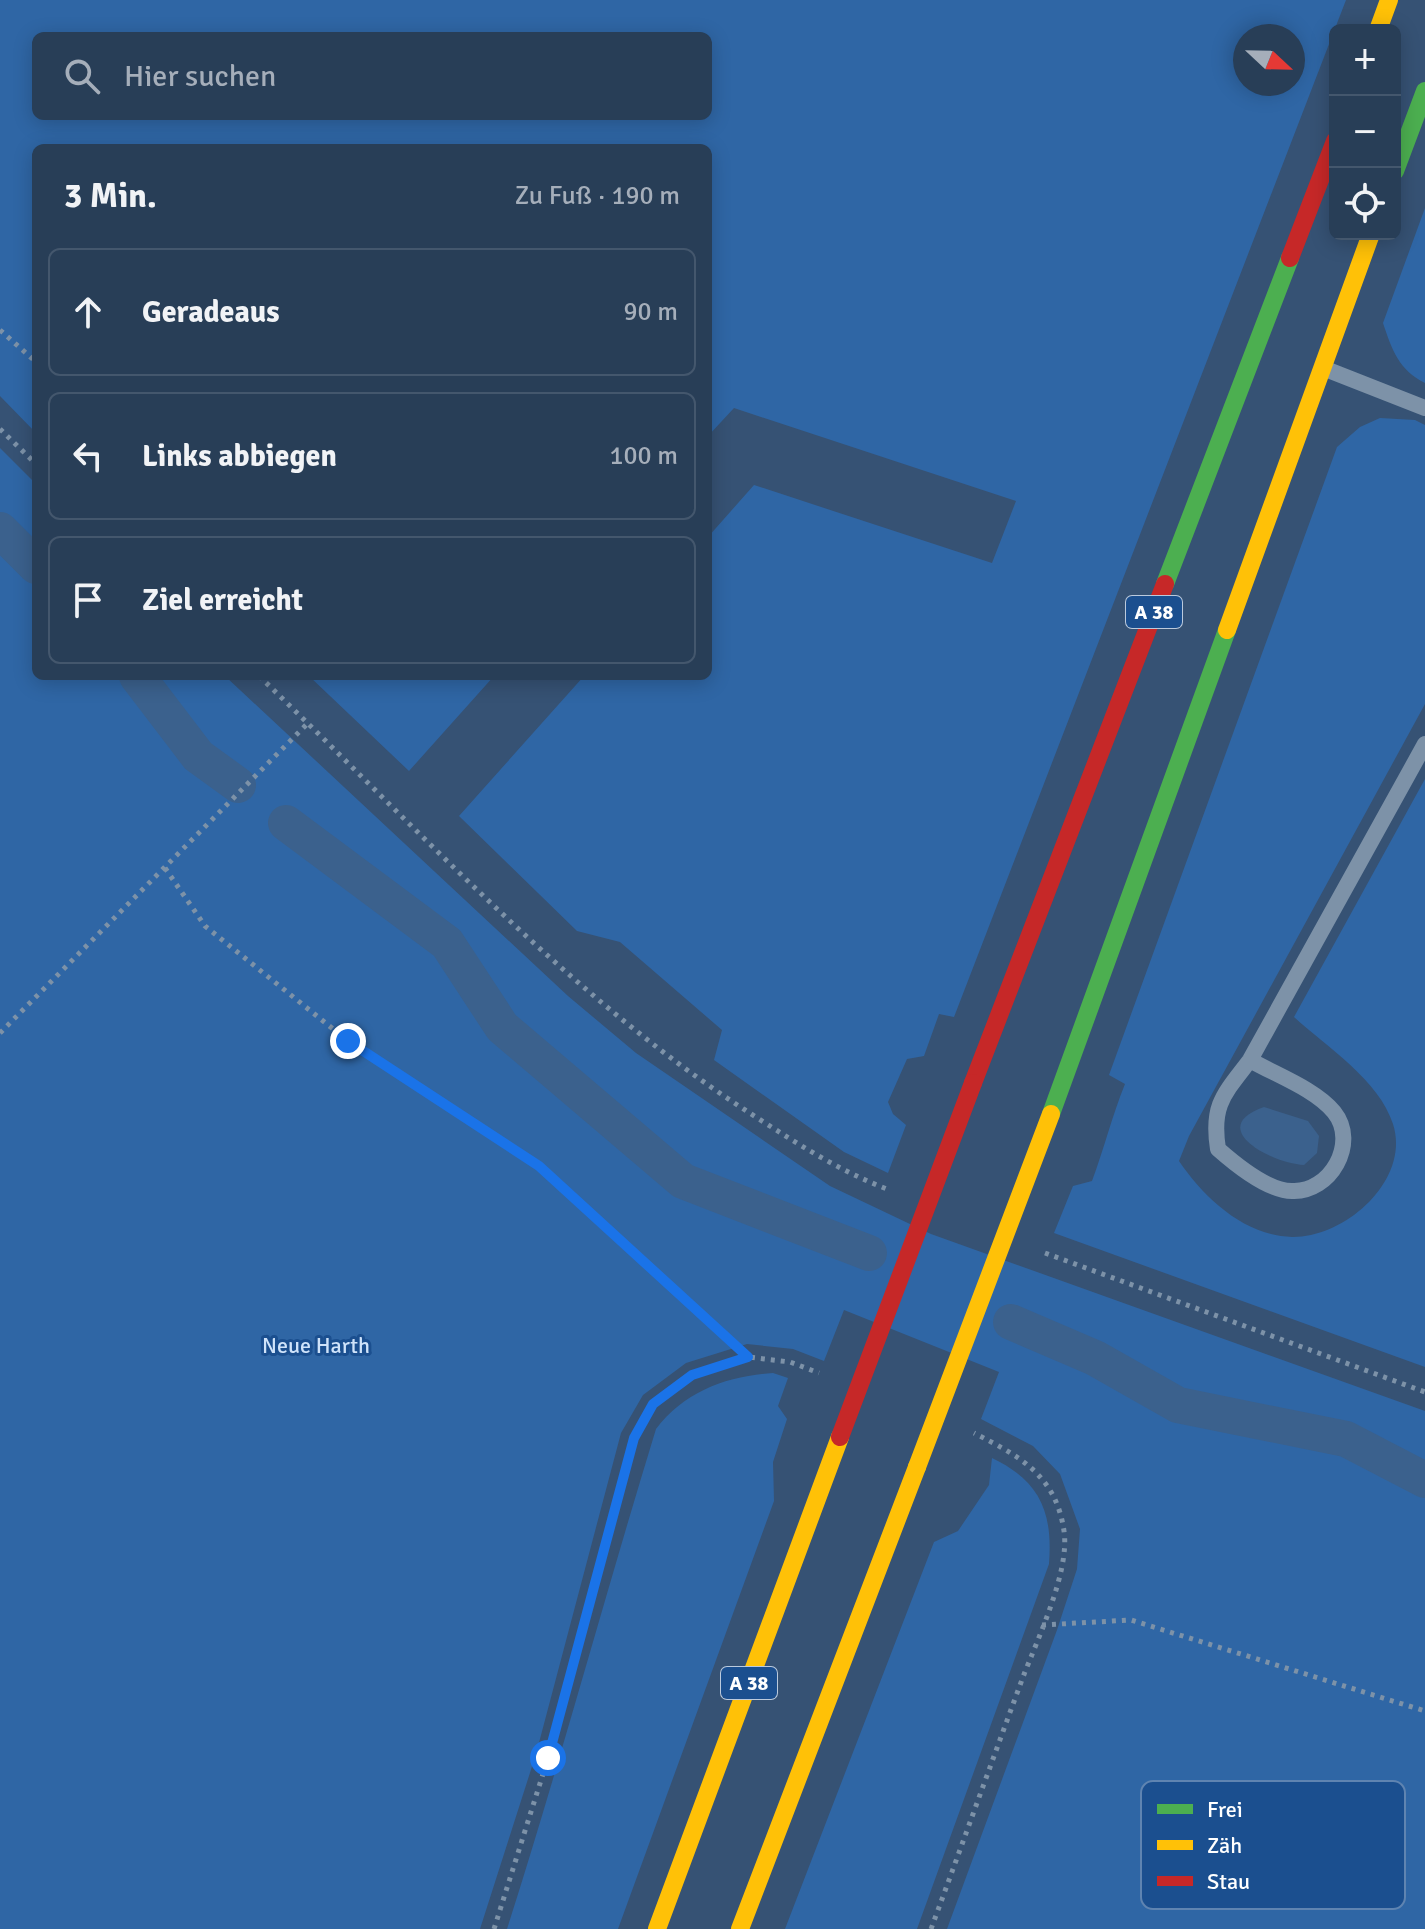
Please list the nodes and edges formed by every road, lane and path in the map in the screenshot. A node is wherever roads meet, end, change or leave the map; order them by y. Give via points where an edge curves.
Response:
1 (1389, 0) edge
2 (1380, 24) edge
3 (1425, 91) edge
4 (1329, 157) edge
5 (1396, 168) edge
6 (1369, 240) edge
7 (0, 330) edge
8 (32, 358) edge
9 (1322, 367) junction
10 (1425, 408) edge
11 (0, 429) edge
12 (32, 460) edge
13 (263, 680) edge
14 (308, 723) junction
15 (1425, 744) edge
16 (165, 868) junction
17 (0, 1033) edge
18 (1250, 1060) junction
19 (887, 1189) dead end
20 (1045, 1253) dead end
21 (748, 1357) junction
22 (819, 1373) dead end
23 (1425, 1392) edge
24 (974, 1433) dead end
25 (1042, 1625) junction
26 (1425, 1711) edge
27 (494, 1929) edge
28 (657, 1929) edge
29 (740, 1929) edge
30 (931, 1929) edge

1 - 2 highway
3 - 5 highway
4 - 28 highway, A 38, bridge via 973,1083
6 - 9 highway
7 - 8 path
9 - 10 lane
9 - 29 highway, bridge via 1051,1114
11 - 12 path
13 - 14 path
14 - 16 path
14 - 19 path via 525,934 644,1038 830,1164
15 - 18 lane
16 - 17 path
16 - 21 path via 205,926 348,1041 539,1166
18 - 18 lane via 1224,1093 1213,1121 1218,1149 1244,1172 1291,1192 1318,1186 1337,1165 1344,1140 1335,1113
20 - 23 path
21 - 22 path via 790,1362
21 - 27 path via 692,1375 653,1404 634,1438 548,1758
24 - 25 path via 1024,1459 1047,1482 1064,1531 1061,1566
25 - 26 path via 1131,1620
25 - 30 path

